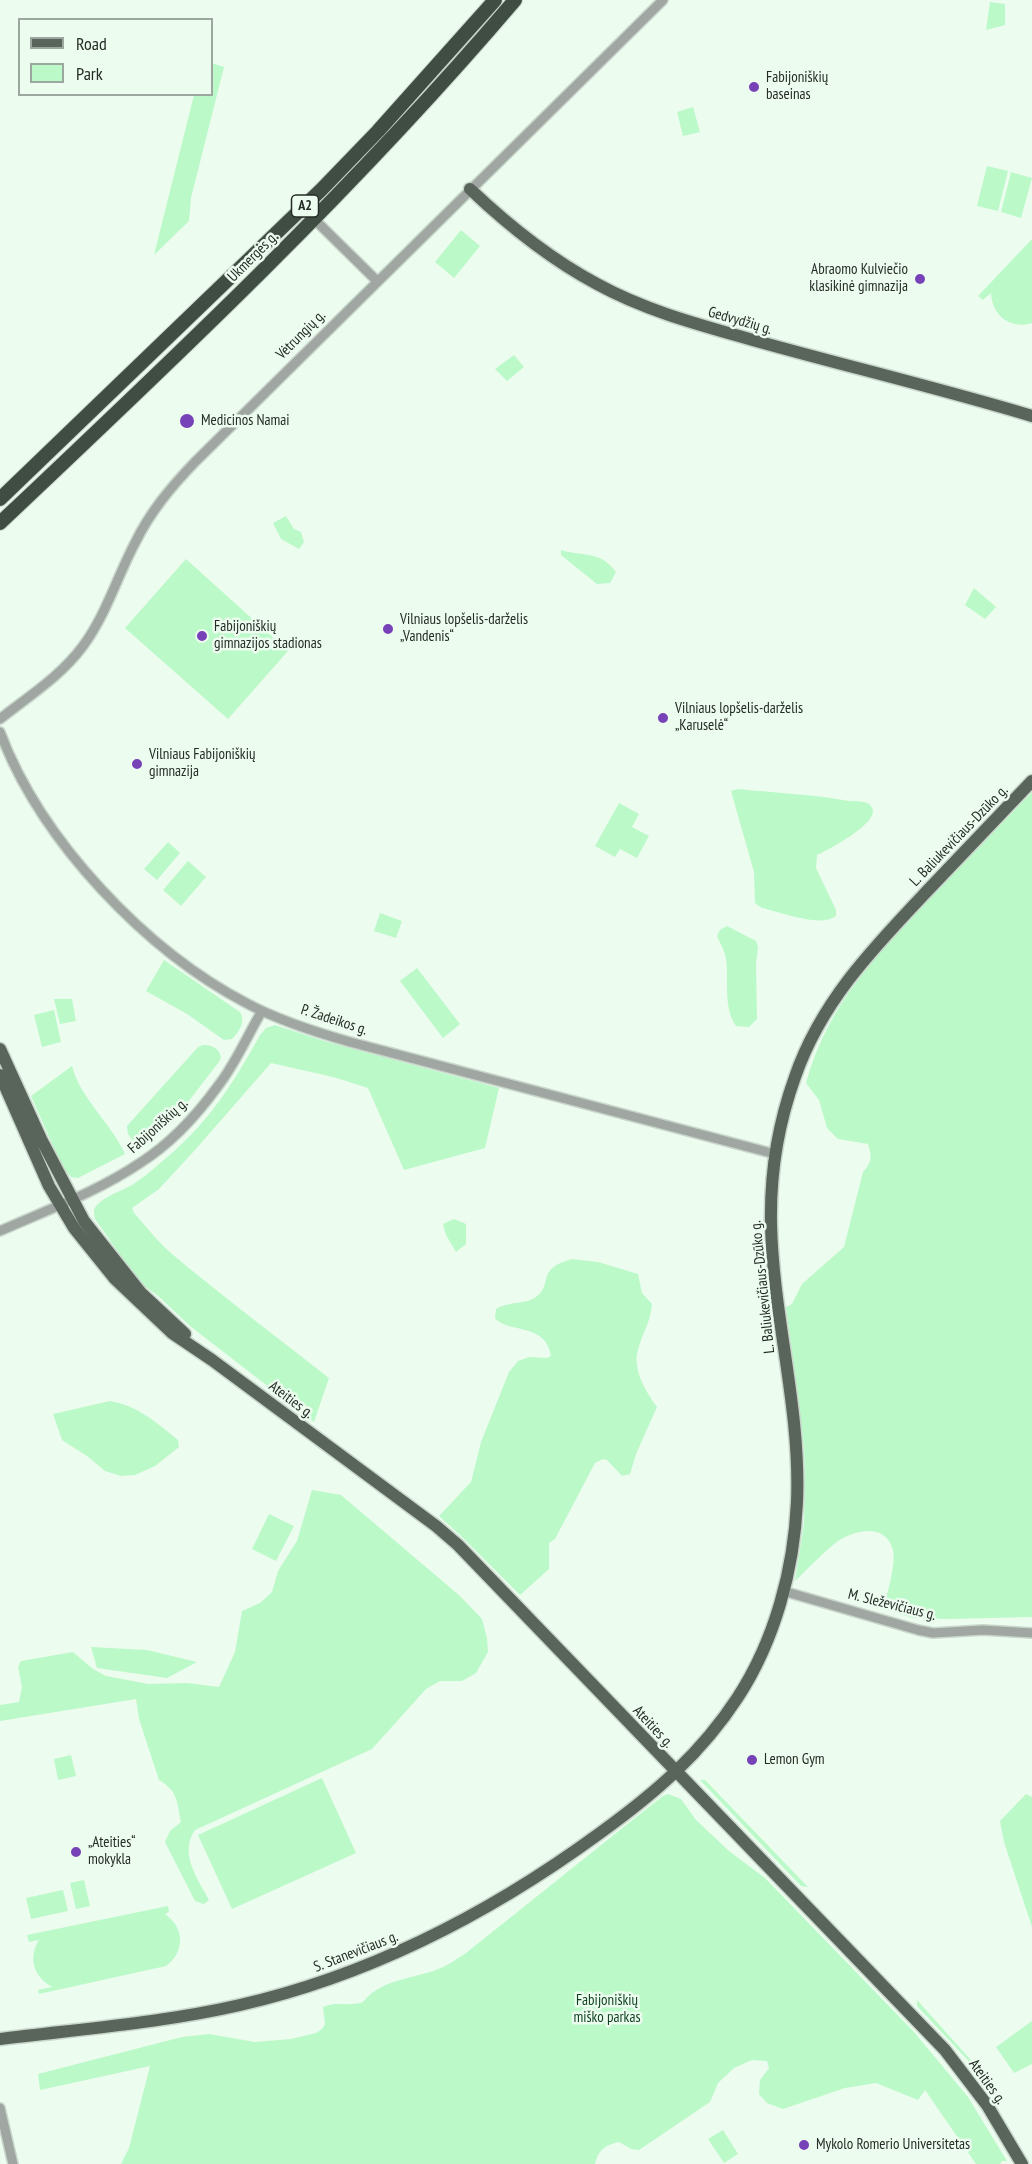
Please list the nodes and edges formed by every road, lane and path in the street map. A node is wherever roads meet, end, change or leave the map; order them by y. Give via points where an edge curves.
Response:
1 (495, 0) edge
2 (515, 0) edge
3 (663, 0) edge
4 (357, 152) junction
5 (368, 162) junction
6 (470, 189) junction
7 (314, 219) junction
8 (377, 281) junction
9 (1032, 416) edge
10 (0, 499) edge
11 (0, 523) edge
12 (0, 719) edge
13 (0, 732) edge
14 (1032, 781) edge
15 (262, 1011) junction
16 (0, 1049) edge
17 (0, 1075) edge
18 (775, 1154) junction
19 (66, 1202) junction
20 (0, 1231) edge
21 (783, 1591) junction
22 (1032, 1633) edge
23 (676, 1773) junction
24 (0, 2039) edge
25 (0, 2108) edge
26 (13, 2164) edge
27 (1022, 2164) edge

1 - 4 highway, Ukmergės g. / A2
2 - 5 highway, Ukmergės g. / A2
3 - 6 street, Vėtrungių g.
4 - 5 street
4 - 10 highway, Ukmergės g. / A2 via 262,249
5 - 7 highway, Ukmergės g. / A2
6 - 8 street, Vėtrungių g.
6 - 9 main road, Gedvydžių g. via 547,254 626,298 710,328
7 - 8 street
7 - 11 highway, Ukmergės g. / A2 via 116,415
8 - 12 street, Vėtrungių g. via 166,492 140,533 84,645 51,679
13 - 15 street, P. Žadeikos g. via 54,830 112,902 190,967
14 - 18 main road, L. Baliukevičiaus-Dzūko g. via 882,938 836,996 797,1071
15 - 18 street, P. Žadeikos g. via 361,1045
15 - 19 street, Fabijoniškių g. via 219,1085 176,1134 139,1164
16 - 19 main road, Ateities g.
17 - 19 main road, Ateities g. via 49,1185
18 - 21 main road, L. Baliukevičiaus-Dzūko g. via 771,1198 773,1257 797,1474 793,1546
19 - 20 street, Fabijoniškių g.
19 - 23 main road, Ateities g. via 97,1258 136,1301 172,1333 458,1545
21 - 22 street, M. Sleževičiaus g. via 933,1633
21 - 23 main road, L. Baliukevičiaus-Dzūko g. via 747,1683
23 - 24 main road, S. Stanevičiaus g. via 544,1872 385,1959 242,2004
23 - 27 main road, Ateities g. via 945,2050 987,2106
25 - 26 street

